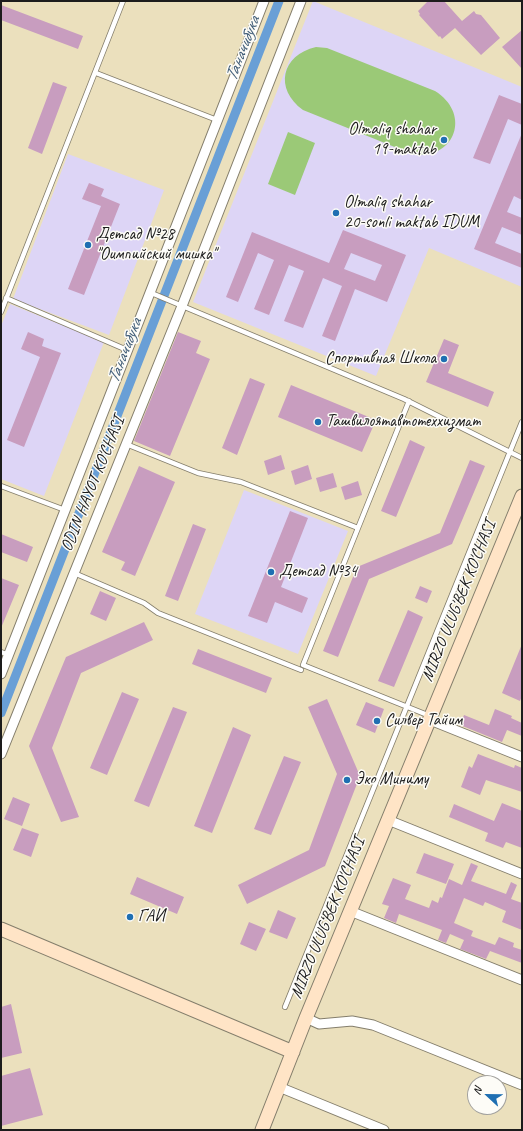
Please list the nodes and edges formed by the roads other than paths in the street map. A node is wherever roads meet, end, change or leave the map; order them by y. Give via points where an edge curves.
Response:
1 (123, 1) edge
2 (264, 1) edge
3 (301, 1) edge
4 (96, 73) junction
5 (217, 120) junction
6 (151, 293) junction
7 (6, 298) junction
8 (182, 306) junction
9 (1, 312) edge
10 (127, 350) junction
11 (409, 402) junction
12 (522, 422) edge
13 (126, 444) junction
14 (509, 452) junction
15 (522, 458) edge
16 (1, 486) edge
17 (522, 496) edge
18 (65, 510) junction
19 (358, 528) junction
20 (74, 574) junction
21 (5, 654) edge
22 (301, 670) dead end
23 (1, 674) edge
24 (406, 707) junction
25 (430, 718) junction
26 (1, 754) edge
27 (522, 757) edge
28 (388, 820) junction
29 (521, 871) edge
30 (350, 911) junction
31 (1, 929) edge
32 (522, 980) edge
33 (285, 1007) dead end
34 (306, 1018) junction
35 (293, 1052) junction
36 (522, 1085) edge
37 (279, 1087) junction
38 (262, 1130) edge
39 (384, 1130) edge

1 - 4 lane
2 - 5 street, ODIN HAYOT KO'CHASI
3 - 8 street, ODIN HAYOT KO'CHASI
4 - 5 lane
4 - 7 lane
5 - 6 street, ODIN HAYOT KO'CHASI
6 - 8 lane
6 - 10 street, ODIN HAYOT KO'CHASI
7 - 9 lane
7 - 10 lane
8 - 11 lane
8 - 13 street, ODIN HAYOT KO'CHASI
10 - 18 street, ODIN HAYOT KO'CHASI
11 - 14 lane
11 - 19 lane
12 - 14 lane
13 - 19 lane via 198,473 236,481
13 - 20 street, ODIN HAYOT KO'CHASI
14 - 15 lane
14 - 24 lane
16 - 18 lane
17 - 25 main road, MIRZO ULUG'BEK KO'CHASI
18 - 21 street, ODIN HAYOT KO'CHASI
19 - 24 lane via 303,665
20 - 22 lane via 144,603 158,613
20 - 26 street, ODIN HAYOT KO'CHASI
21 - 23 street, ODIN HAYOT KO'CHASI
24 - 25 lane
24 - 33 lane
25 - 27 street
25 - 28 main road, MIRZO ULUG‘BEK KO'CHASI
28 - 29 street
28 - 30 main road, MIRZO ULUG‘BEK KO'CHASI
30 - 32 street
30 - 34 main road, MIRZO ULUG‘BEK KO'CHASI
31 - 35 main road
34 - 35 main road, MIRZO ULUG‘BEK KO'CHASI
34 - 36 street via 319,1024 352,1021 373,1025
35 - 37 main road, MIRZO ULUG‘BEK KO'CHASI
37 - 38 main road, MIRZO ULUG‘BEK KO'CHASI
37 - 39 street

